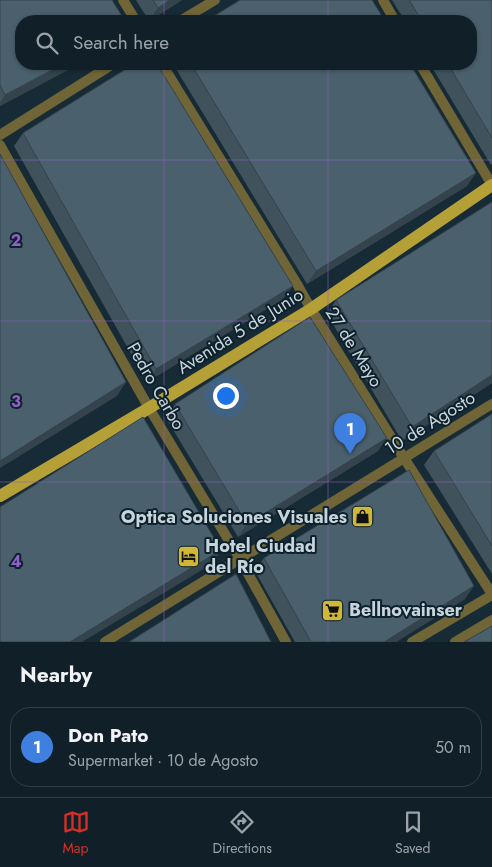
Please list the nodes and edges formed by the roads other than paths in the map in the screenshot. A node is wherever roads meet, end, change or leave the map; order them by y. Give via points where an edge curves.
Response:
1 (123, 0) edge
2 (215, 0) edge
3 (383, 0) edge
4 (132, 15) edge
5 (190, 15) edge
6 (392, 15) edge
7 (103, 70) edge
8 (166, 70) edge
9 (424, 70) edge
10 (0, 135) edge
11 (0, 145) edge
12 (492, 185) edge
13 (310, 309) junction
14 (492, 404) edge
15 (150, 408) junction
16 (404, 458) junction
17 (0, 496) edge
18 (240, 559) junction
19 (492, 594) edge
20 (492, 620) edge
21 (104, 642) edge
22 (286, 642) edge
23 (412, 642) edge
24 (455, 642) edge

1 - 4 street
2 - 5 street
3 - 6 street
7 - 10 street
8 - 13 street, 27 de Mayo via 298,284
9 - 12 street
11 - 15 street, Pedro Carbo
12 - 13 main road, Avenida 5 de Junio
13 - 15 main road, Avenida 5 de Junio
13 - 16 street, 27 de Mayo
14 - 16 street, 10 de Agosto
15 - 17 main road, Avenida 5 de Junio
15 - 18 street, Pedro Carbo
16 - 18 street, 10 de Agosto
16 - 19 street, 27 de Mayo
18 - 21 street, 10 de Agosto
18 - 22 street, Pedro Carbo
19 - 23 street
20 - 24 street

